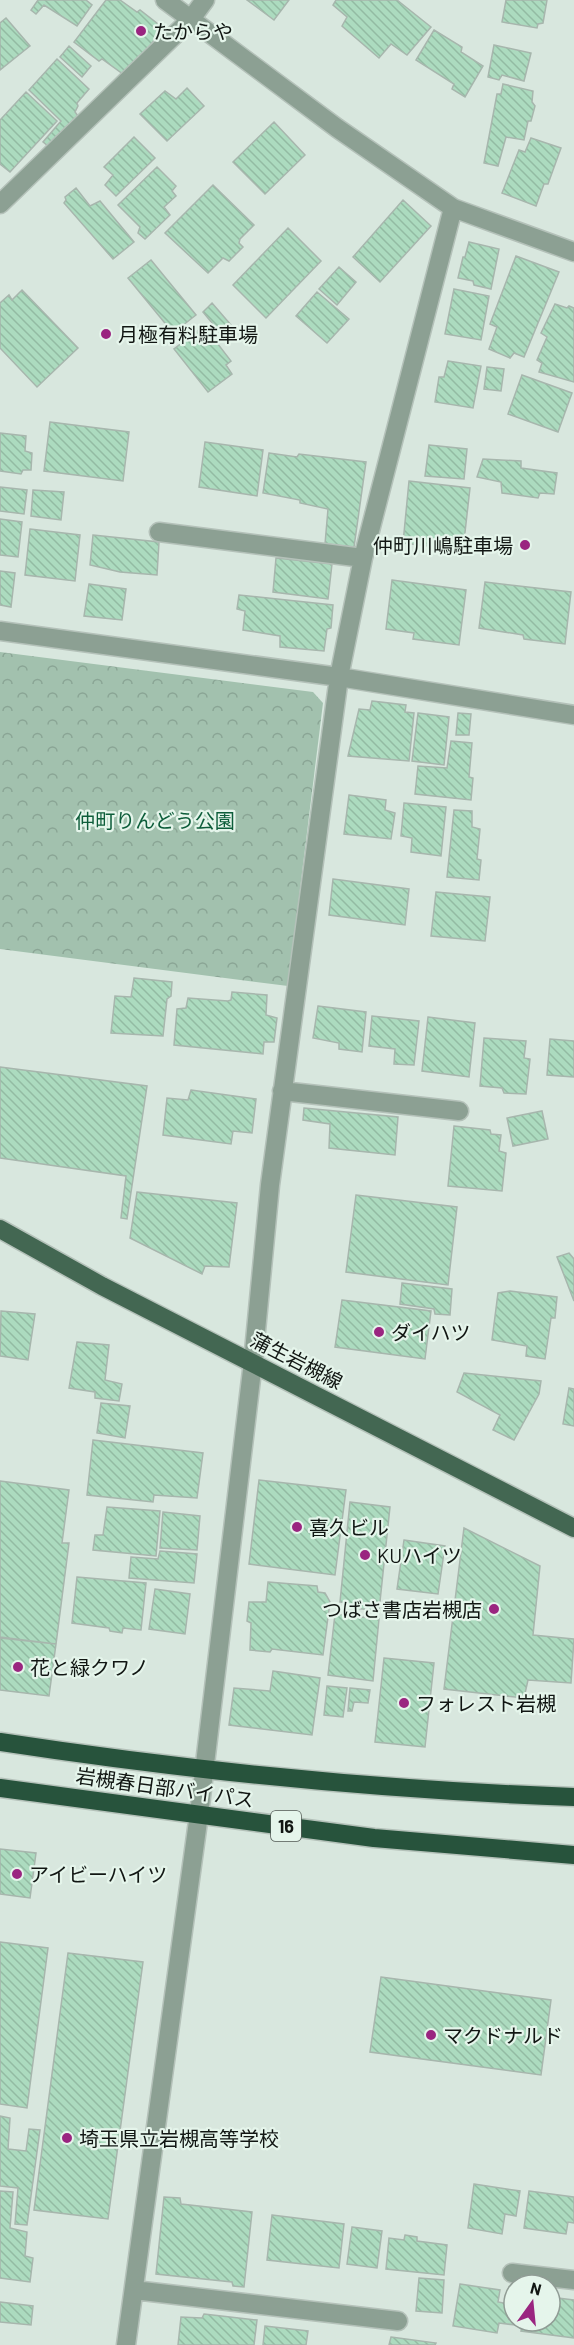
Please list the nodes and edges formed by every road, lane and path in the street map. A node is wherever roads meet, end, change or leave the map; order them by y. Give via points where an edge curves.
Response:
1 (165, 0) edge
2 (205, 0) edge
3 (191, 19) junction
4 (0, 204) edge
5 (453, 208) junction
6 (574, 252) edge
7 (159, 532) dead end
8 (363, 558) junction
9 (0, 631) edge
10 (339, 677) junction
11 (574, 715) edge
12 (282, 1091) junction
13 (459, 1111) dead end
14 (0, 1230) edge
15 (254, 1362) junction
16 (574, 1528) edge
17 (0, 1742) edge
18 (205, 1769) junction
19 (0, 1788) edge
20 (574, 1797) edge
21 (200, 1814) junction
22 (574, 1855) edge
23 (134, 2290) junction
24 (398, 2321) dead end
25 (126, 2345) edge

1 - 3 street
2 - 3 street
3 - 4 street
3 - 5 street
5 - 6 street
5 - 8 street
7 - 8 street
8 - 10 street
9 - 10 street
10 - 11 street
10 - 12 street
12 - 13 street
12 - 15 street
14 - 15 main road, 蒲生岩槻線
15 - 16 main road, 蒲生岩槻線
15 - 18 street
17 - 18 highway, 岩槻春日部バイパス
18 - 20 highway, 岩槻春日部バイパス via 462,1793
18 - 21 street
19 - 21 highway, 岩槻春日部バイパス / 16
21 - 22 highway, 岩槻春日部バイパス / 16 via 374,1839
21 - 23 street
23 - 24 street
23 - 25 street

